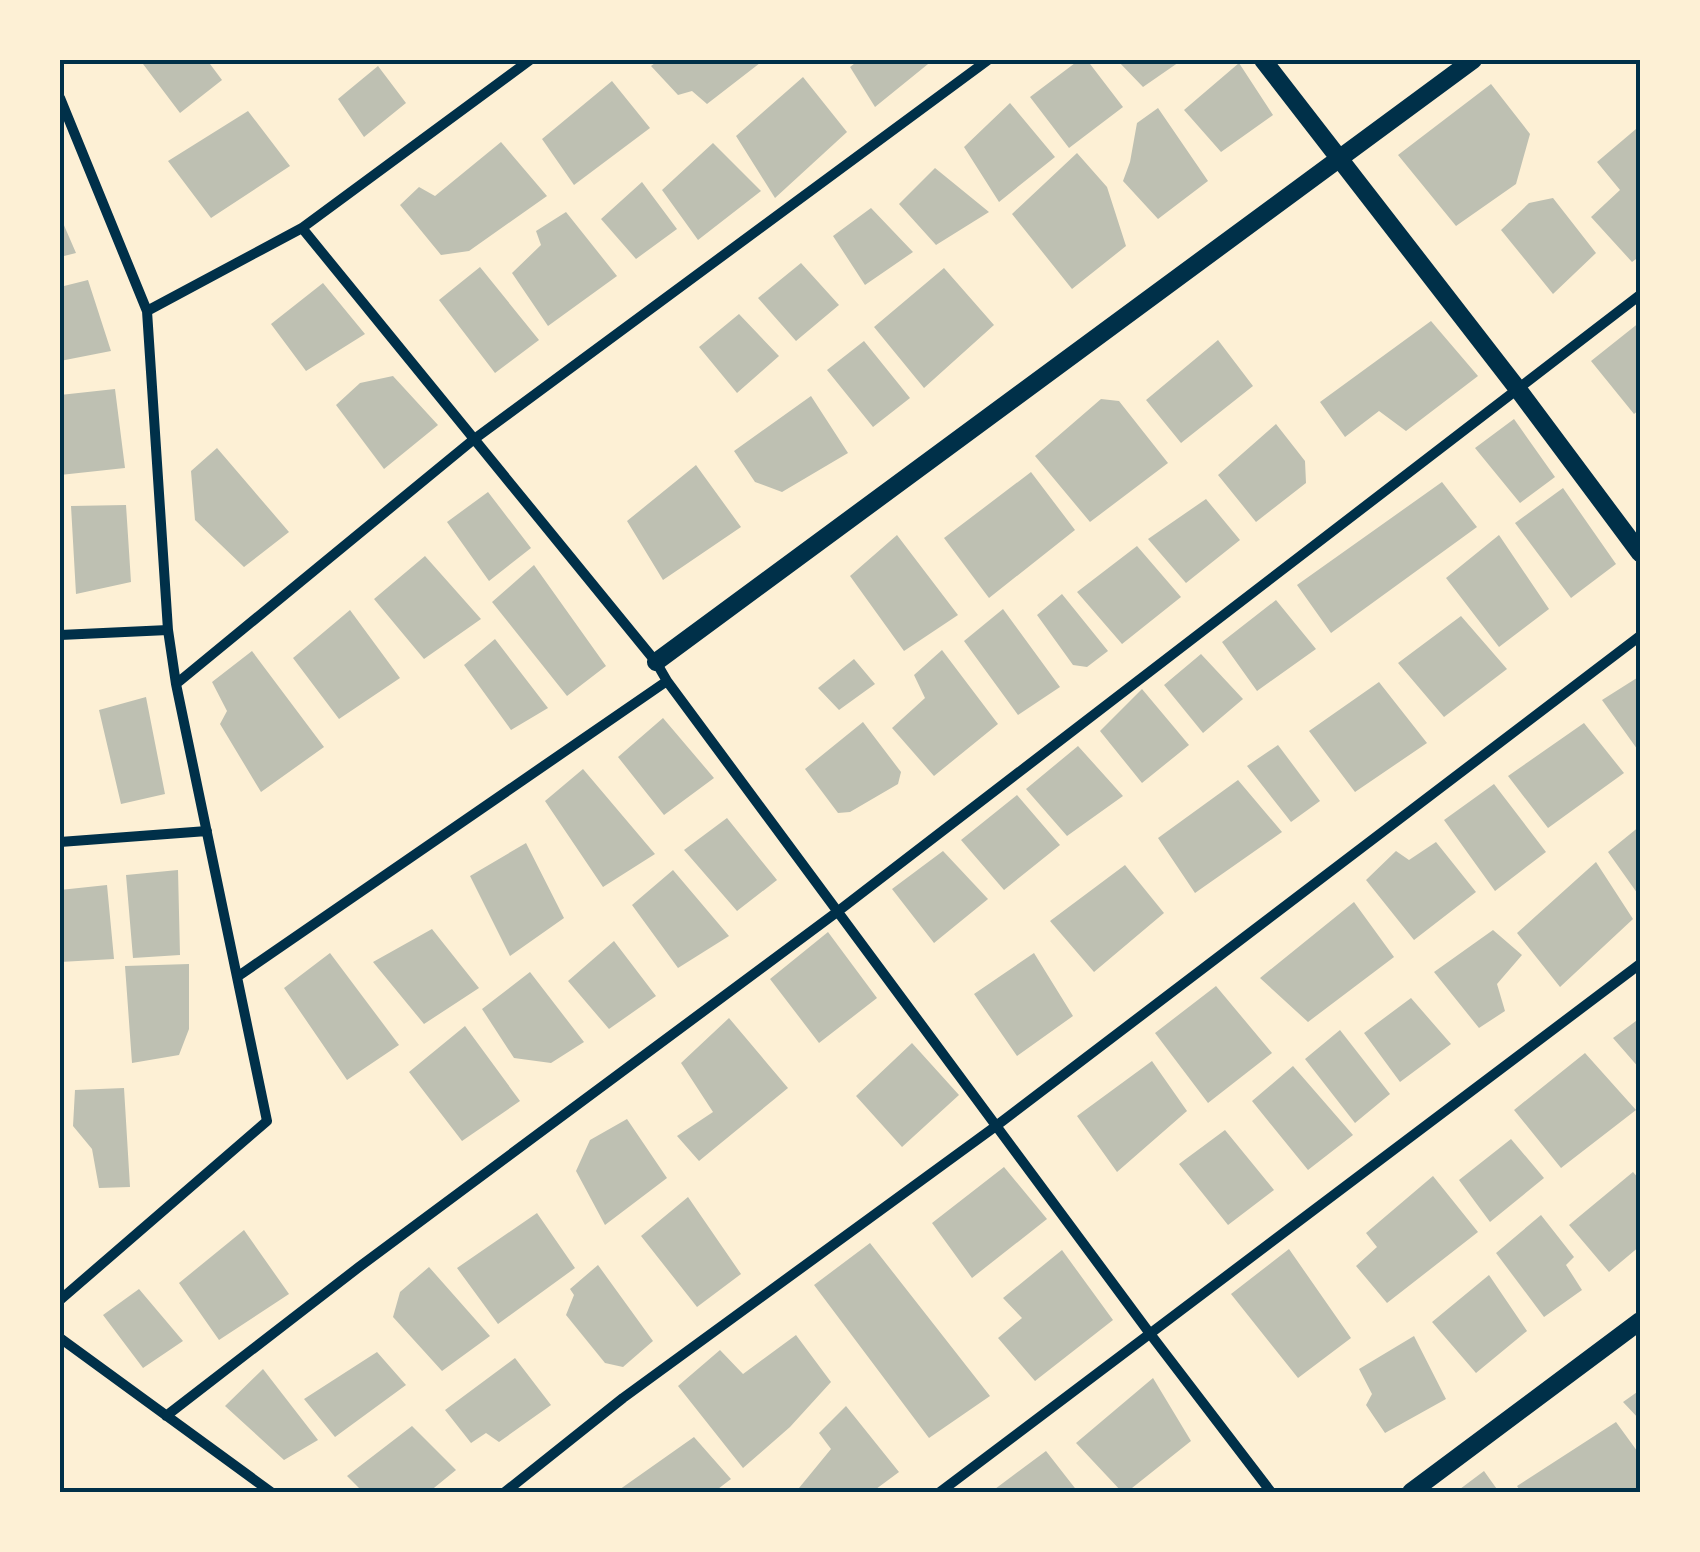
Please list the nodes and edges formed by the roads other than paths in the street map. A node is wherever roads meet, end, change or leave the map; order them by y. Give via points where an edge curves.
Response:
1 (530, 60) edge
2 (988, 60) edge
3 (1263, 60) edge
4 (1473, 60) edge
5 (60, 98) edge
6 (1338, 158) junction
7 (302, 228) junction
8 (1640, 294) edge
9 (148, 311) junction
10 (1518, 388) junction
11 (473, 440) junction
12 (1640, 554) edge
13 (168, 630) junction
14 (60, 635) edge
15 (1640, 636) edge
16 (656, 662) junction
17 (667, 681) junction
18 (176, 684) junction
19 (208, 831) junction
20 (60, 842) edge
21 (837, 912) junction
22 (1640, 964) edge
23 (238, 978) junction
24 (996, 1126) junction
25 (60, 1300) edge
26 (1640, 1321) edge
27 (1150, 1335) junction
28 (60, 1338) edge
29 (166, 1416) junction
30 (271, 1492) edge
31 (505, 1492) edge
32 (940, 1492) edge
33 (1271, 1492) edge
34 (1411, 1492) edge

1 - 7 street
2 - 11 street
3 - 6 street
4 - 6 street
5 - 9 street
6 - 10 street
6 - 16 street
7 - 9 street
7 - 11 street
8 - 10 street
9 - 13 street
10 - 12 street
10 - 21 street
11 - 16 street
11 - 18 street
13 - 14 street
13 - 18 street
15 - 24 street
16 - 17 street
17 - 21 street
17 - 23 street
18 - 19 street
19 - 20 street
19 - 23 street
21 - 24 street
21 - 29 street
22 - 27 street
23 - 25 street via 266,1121
24 - 27 street
24 - 31 street
26 - 34 street
27 - 32 street
27 - 33 street
28 - 29 street
29 - 30 street

